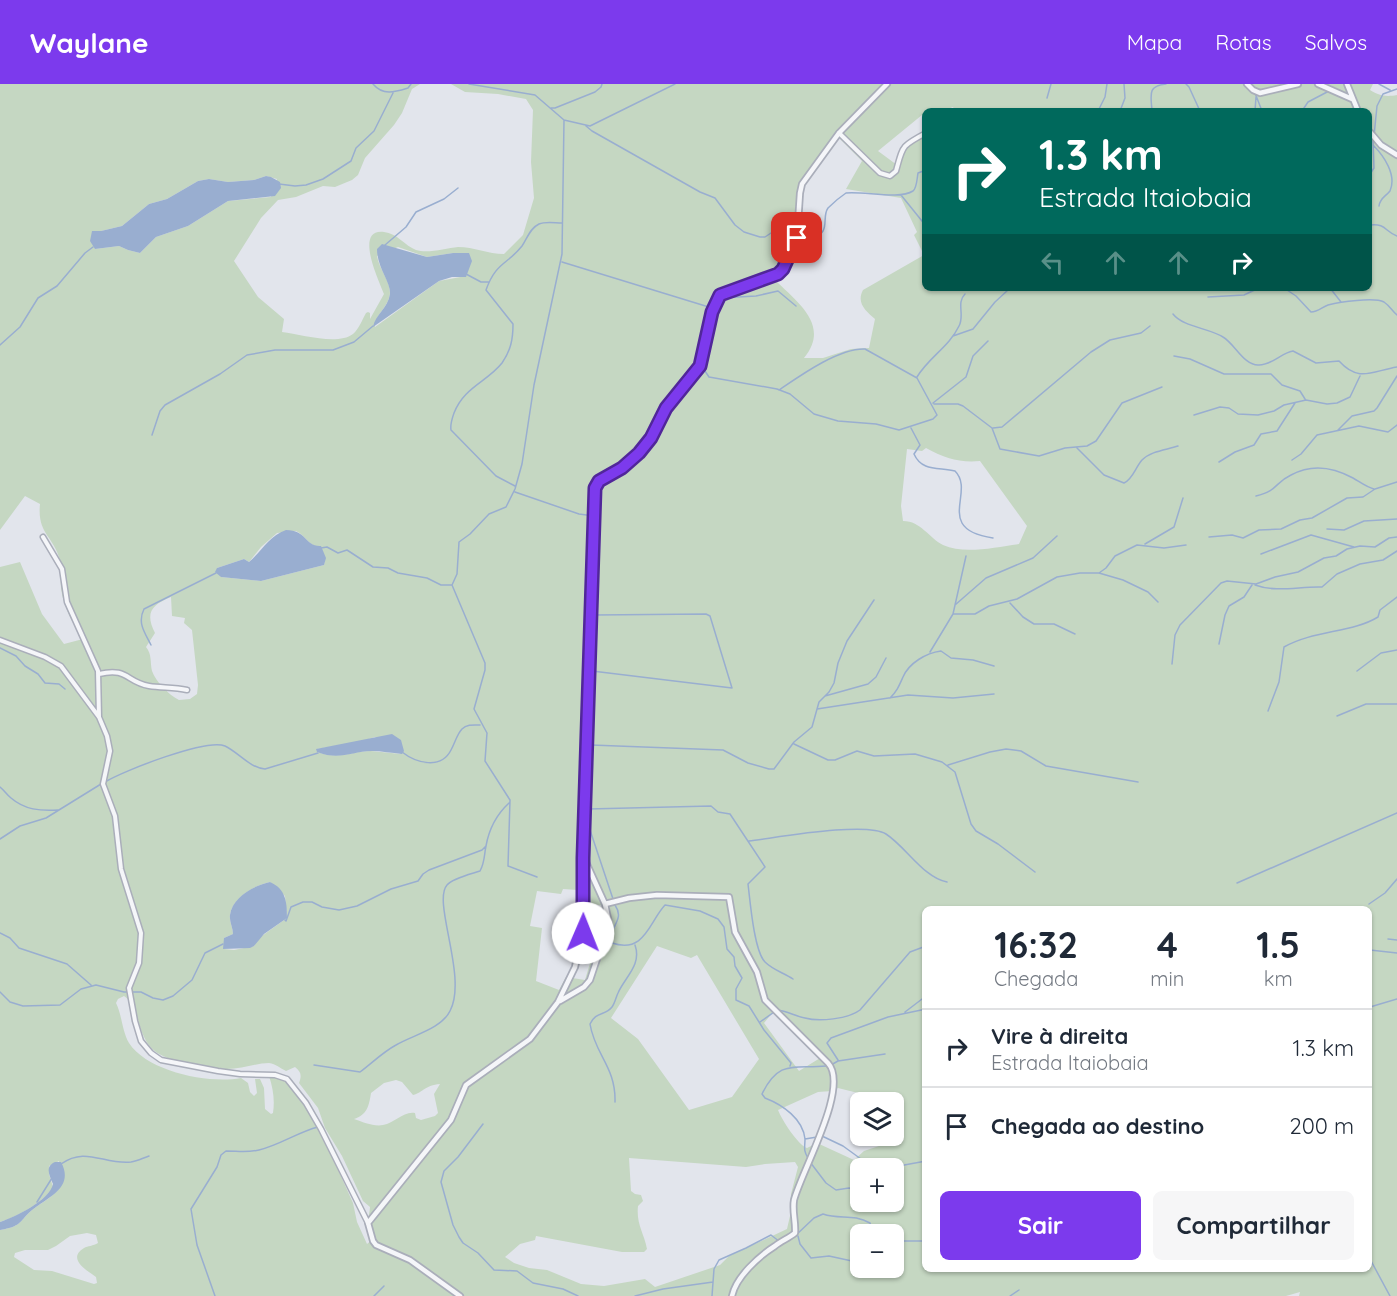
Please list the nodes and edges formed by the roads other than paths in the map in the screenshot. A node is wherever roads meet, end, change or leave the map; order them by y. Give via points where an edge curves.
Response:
1 (887, 84) edge
2 (1247, 84) edge
3 (1298, 84) edge
4 (1318, 84) edge
5 (1347, 84) edge
6 (1352, 99) junction
7 (1356, 108) edge
8 (839, 133) junction
9 (1372, 134) edge
10 (922, 135) edge
11 (1397, 155) edge
12 (43, 537) dead end
13 (0, 640) edge
14 (99, 674) junction
15 (187, 690) dead end
16 (99, 717) junction
17 (583, 858) junction
18 (605, 904) junction
19 (558, 1002) junction
20 (368, 1223) junction
21 (460, 1296) edge
22 (732, 1296) edge

1 - 8 street
2 - 3 street via 1260,93
4 - 6 street
5 - 6 street
6 - 7 street
8 - 10 street via 880,172 890,176 896,171 900,152
8 - 17 street via 800,187 797,238 783,269 774,277 720,295 712,312 700,366 666,408 639,453 595,488
9 - 11 street
12 - 14 street via 62,569 67,602
13 - 16 street via 57,663
14 - 15 street via 119,672 145,685
14 - 16 street
16 - 20 street via 110,751 103,784 114,812 121,869 141,933 139,963 129,988 141,1041 161,1060 287,1078 321,1129
17 - 18 street
17 - 19 street via 582,939 575,967
18 - 19 street via 609,923 593,975 588,984
18 - 22 street via 657,896 729,897 735,932 757,972 765,1000 834,1072 828,1113 795,1200 795,1233 745,1273
19 - 20 street via 525,1044 466,1085 451,1120
20 - 21 street via 376,1245 410,1260

